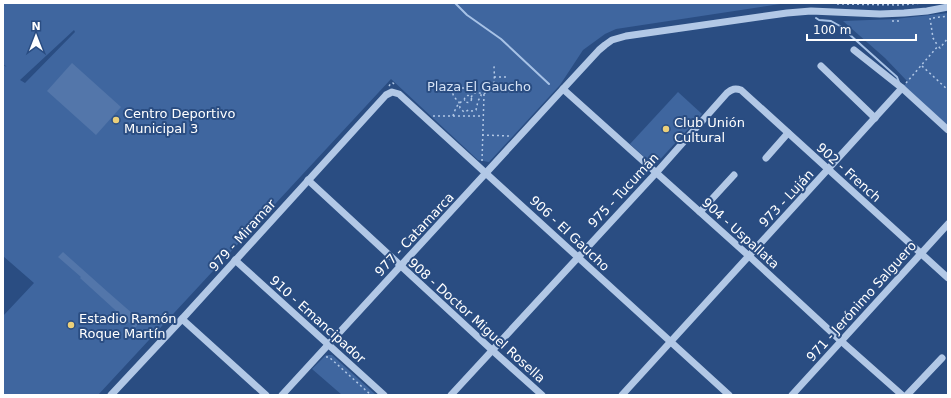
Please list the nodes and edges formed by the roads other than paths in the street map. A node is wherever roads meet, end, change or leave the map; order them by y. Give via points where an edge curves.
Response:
1 (948, 7) edge
2 (854, 50) dead end
3 (821, 66) dead end
4 (902, 88) junction
5 (392, 89) joint
6 (563, 89) junction
7 (732, 90) joint
8 (875, 118) junction
9 (948, 130) edge
10 (788, 133) junction
11 (766, 158) dead end
12 (828, 170) junction
13 (656, 172) junction
14 (486, 173) junction
15 (734, 175) dead end
16 (308, 180) junction
17 (700, 212) junction
18 (948, 224) edge
19 (921, 253) junction
20 (749, 256) junction
21 (578, 257) junction
22 (235, 260) junction
23 (400, 266) junction
24 (948, 278) edge
25 (182, 319) junction
26 (841, 341) junction
27 (671, 342) junction
28 (328, 345) junction
29 (493, 351) junction
30 (942, 358) dead end
31 (111, 395) edge
32 (266, 395) edge
33 (282, 395) edge
34 (384, 395) edge
35 (451, 395) edge
36 (542, 395) edge
37 (622, 395) edge
38 (729, 395) edge
39 (792, 395) edge
40 (902, 395) edge
41 (907, 395) edge

1 - 6 street, 977 - Catamarca via 880,14 798,12 626,36 612,40 599,50
2 - 4 street
3 - 8 street
4 - 8 street, 973 - Luján
4 - 9 street
5 - 14 street, 906 - El Gaucho
5 - 16 street, 979 - Miramar
6 - 13 street, 904 - Uspallata
6 - 14 street, 977 - Catamarca
7 - 10 street, 902 - French via 742,90
7 - 13 street, 975 - Tucumán
8 - 12 street, 973 - Luján
10 - 11 street
10 - 12 street, 902 - French
12 - 19 street, 902 - French
12 - 20 street, 973 - Luján
13 - 17 street, 904 - Uspallata
13 - 21 street, 975 - Tucumán
14 - 21 street, 906 - El Gaucho
14 - 23 street, 977 - Catamarca
15 - 17 street
16 - 22 street, 979 - Miramar
16 - 23 street, 908 - Doctor Miguel Rosella
17 - 20 street, 904 - Uspallata
18 - 19 street, 971 - Jerónimo Salguero
19 - 24 street, 902 - French
19 - 26 street, 971 - Jerónimo Salguero
20 - 26 street, 904 - Uspallata
20 - 27 street, 973 - Luján
21 - 27 street, 906 - El Gaucho
21 - 29 street, 975 - Tucumán
22 - 25 street, 979 - Miramar
22 - 28 street, 910 - Emancipador
23 - 28 street, 977 - Catamarca
23 - 29 street, 908 - Doctor Miguel Rosella
25 - 31 street, 979 - Miramar
25 - 32 street
26 - 39 street, 971 - Jerónimo Salguero
26 - 40 street, 904 - Uspallata
27 - 37 street, 973 - Luján
27 - 38 street, 906 - El Gaucho
28 - 33 street, 977 - Catamarca
28 - 34 street, 910 - Emancipador
29 - 35 street, 975 - Tucumán
29 - 36 street, 908 - Doctor Miguel Rosella
30 - 41 street

